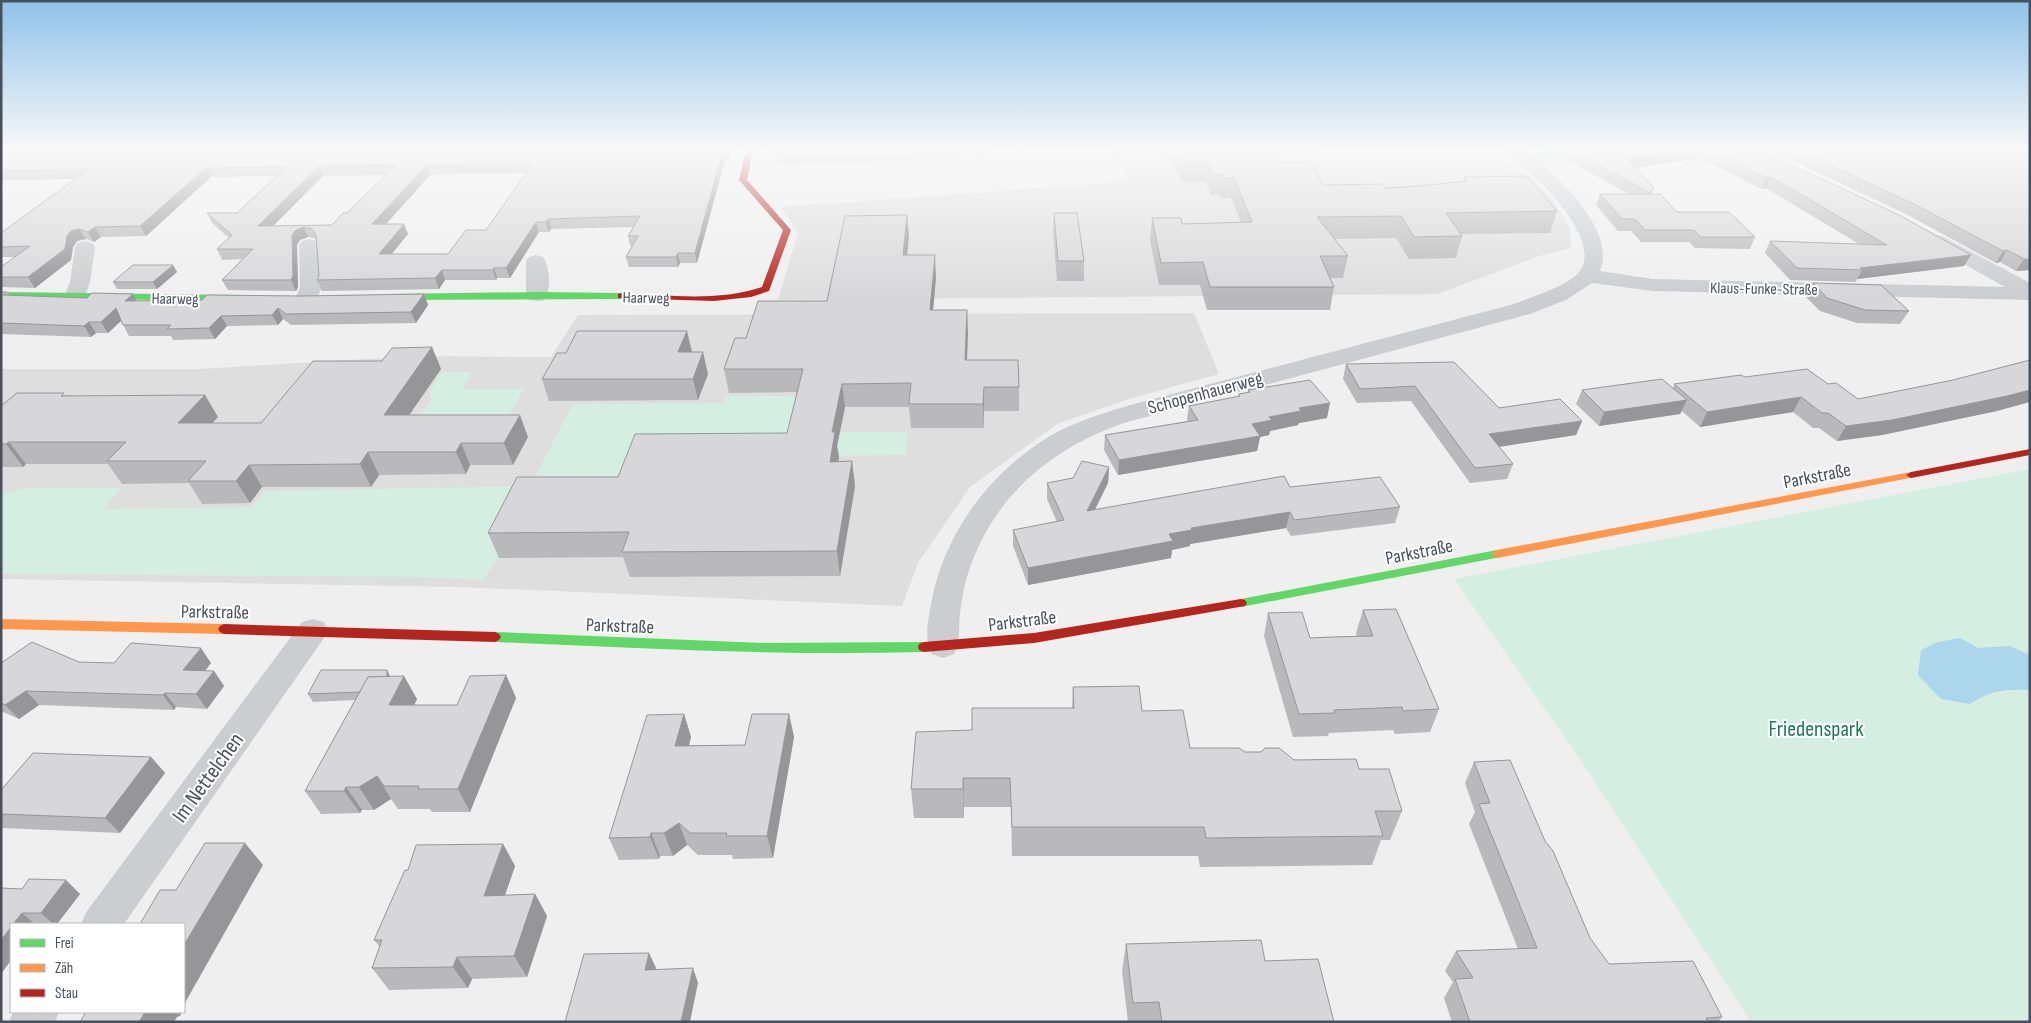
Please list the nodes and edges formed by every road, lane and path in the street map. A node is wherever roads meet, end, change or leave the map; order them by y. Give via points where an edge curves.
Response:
1 (759, 198) edge
2 (1565, 198) edge
3 (1917, 230) edge
4 (309, 245) dead end
5 (86, 246) dead end
6 (536, 261) dead end
7 (1588, 276) junction
8 (2030, 293) edge
9 (1, 295) edge
10 (537, 295) junction
11 (75, 297) junction
12 (248, 298) edge
13 (374, 298) edge
14 (306, 299) edge
15 (2030, 452) edge
16 (1, 624) edge
17 (313, 630) junction
18 (943, 646) junction
19 (102, 923) edge

1 - 10 street, Haarweg via 787,230 766,289 728,298
2 - 7 street via 1585,228 1595,258
3 - 8 street
4 - 14 street via 311,287
5 - 11 street
6 - 10 street
7 - 8 street, Klaus-Funke-Straße via 1653,285
7 - 18 street, Schopenhauerweg via 1558,295 1522,309 1140,410 1098,423 1059,442 1032,461 997,494 965,540 947,594 942,620
9 - 11 street, Haarweg
10 - 13 street, Haarweg
11 - 12 street, Haarweg
15 - 18 street, Parkstraße via 1222,607 1034,638
16 - 17 street, Parkstraße
17 - 18 street, Parkstraße via 732,647 871,649
17 - 19 street, Im Nettelchen

